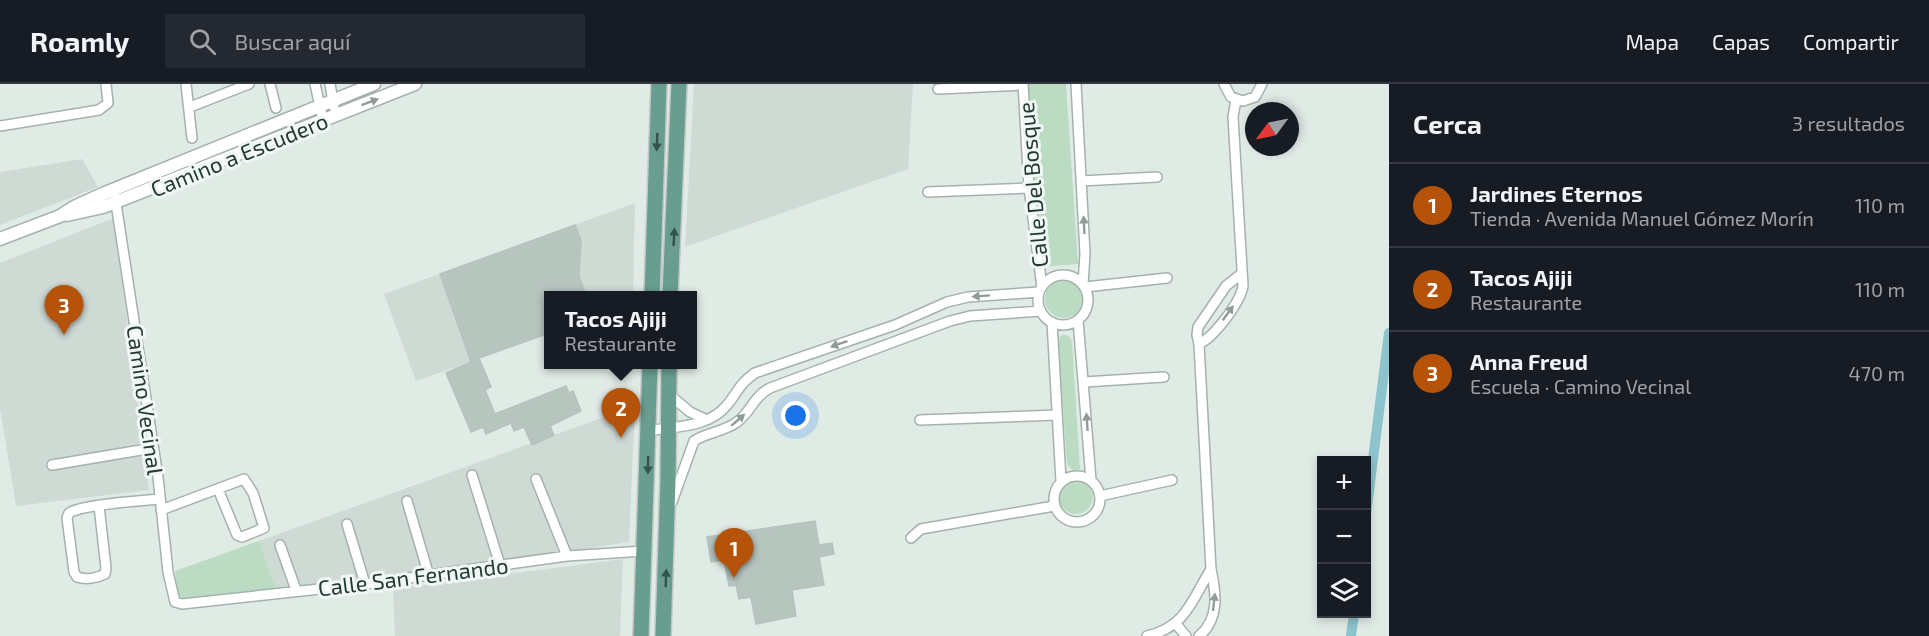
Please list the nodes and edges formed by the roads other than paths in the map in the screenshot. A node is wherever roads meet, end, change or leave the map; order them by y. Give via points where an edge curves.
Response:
1 (106, 84) edge
2 (186, 84) edge
3 (249, 84) edge
4 (270, 84) edge
5 (315, 84) edge
6 (330, 84) edge
7 (374, 84) edge
8 (415, 84) edge
9 (659, 84) edge
10 (679, 84) edge
11 (1076, 84) edge
12 (1224, 84) edge
13 (1262, 84) edge
14 (1023, 85) edge
15 (938, 89) dead end
16 (333, 100) junction
17 (1236, 100) junction
18 (318, 106) junction
19 (190, 107) junction
20 (276, 108) dead end
21 (336, 115) junction
22 (322, 120) junction
23 (0, 126) edge
24 (192, 138) dead end
25 (1157, 177) dead end
26 (1081, 181) junction
27 (1029, 188) junction
28 (928, 192) dead end
29 (115, 196) junction
30 (0, 239) edge
31 (1241, 274) junction
32 (1167, 278) dead end
33 (1084, 285) junction
34 (1041, 290) junction
35 (652, 291) edge
36 (670, 291) edge
37 (1041, 311) junction
38 (909, 318) junction
39 (1078, 320) junction
40 (1052, 322) junction
41 (914, 334) junction
42 (1199, 344) junction
43 (781, 365) junction
44 (650, 369) edge
45 (669, 369) edge
46 (1164, 377) dead end
47 (787, 382) junction
48 (1084, 382) junction
49 (670, 395) junction
50 (1057, 415) junction
51 (920, 420) dead end
52 (703, 422) junction
53 (669, 427) junction
54 (648, 431) junction
55 (694, 441) junction
56 (153, 448) junction
57 (52, 465) dead end
58 (472, 475) dead end
59 (536, 478) dead end
60 (1091, 480) junction
61 (1172, 480) dead end
62 (1061, 481) junction
63 (218, 489) junction
64 (1100, 495) junction
65 (160, 499) junction
66 (407, 501) dead end
67 (99, 506) junction
68 (1054, 506) junction
69 (161, 510) junction
70 (668, 513) junction
71 (347, 524) dead end
72 (911, 538) dead end
73 (280, 546) dead end
74 (644, 551) junction
75 (567, 556) junction
76 (500, 565) junction
77 (1211, 569) junction
78 (429, 576) junction
79 (365, 584) junction
80 (296, 590) junction
81 (182, 604) joint
82 (1176, 624) junction
83 (641, 636) edge
84 (663, 636) edge
85 (1147, 636) edge
86 (1186, 636) edge
87 (1199, 636) edge

1 - 23 street via 108,102 99,110
2 - 19 street
3 - 19 street
4 - 20 street
5 - 18 street
6 - 16 street
7 - 16 street, Camino a Escudero
21 -> 8 street, Camino a Escudero
9 -> 35 main road
36 -> 10 main road
11 - 26 street, Calle Del Bosque
12 - 17 street via 1226,92
13 - 17 street via 1255,97
14 - 15 street
14 - 27 street, Calle Del Bosque
16 - 18 street, Camino a Escudero
16 - 21 street
17 - 31 street via 1233,117
18 - 22 street
18 - 29 street, Camino a Escudero
19 - 24 street
21 - 22 street, Camino a Escudero
22 - 29 street, Camino a Escudero
25 - 26 street
33 -> 26 street, Calle Del Bosque
27 - 28 street
27 - 34 street, Calle Del Bosque
29 - 30 street, Camino a Escudero via 74,207
29 - 56 street, Camino Vecinal
31 - 42 street via 1226,286 1198,327
42 -> 31 street via 1211,337 1241,295
32 - 33 street
33 - 34 street via 1065,274 1052,277
33 - 39 street via 1088,305
34 - 37 street
34 -> 38 street via 968,297
37 - 40 street
37 - 41 street via 970,316
38 - 41 street
38 -> 43 street
39 - 40 street via 1068,324
39 - 48 street
40 - 50 street
41 - 47 street
42 - 77 street
43 - 47 street
43 - 52 street via 744,381 721,411
44 - 54 main road
45 - 49 main road
46 - 48 street
55 -> 47 street via 738,422 762,392
60 -> 48 street
49 - 52 street
49 - 53 main road
50 - 51 street
50 - 62 street
52 - 53 street
52 - 55 street
53 - 54 street
53 - 70 main road
54 -> 74 main road
55 - 70 street
56 - 57 street
56 - 65 street, Camino Vecinal
58 - 76 street
59 - 75 street
60 - 62 street via 1073,476
60 - 64 street
61 - 64 street
62 - 68 street via 1054,492
63 - 63 street via 244,479 253,493 264,528 242,537 237,535
63 - 69 street
64 - 68 street via 1096,512 1082,521 1065,519
65 - 67 street
65 - 69 street, Camino Vecinal
66 - 78 street
67 - 67 street via 74,510 67,518 77,577 105,574
68 - 72 street via 921,529
69 - 81 street, Camino Vecinal via 173,597
84 -> 70 main road
71 - 79 street
73 - 80 street
74 - 75 street, Calle San Fernando
74 - 83 main road
75 - 76 street, Calle San Fernando
76 - 78 street, Calle San Fernando
77 - 82 street
87 -> 77 street via 1211,621 1215,606
78 - 79 street, Calle San Fernando
79 - 80 street, Calle San Fernando
80 - 81 street, Calle San Fernando
82 - 85 street
82 - 86 street

